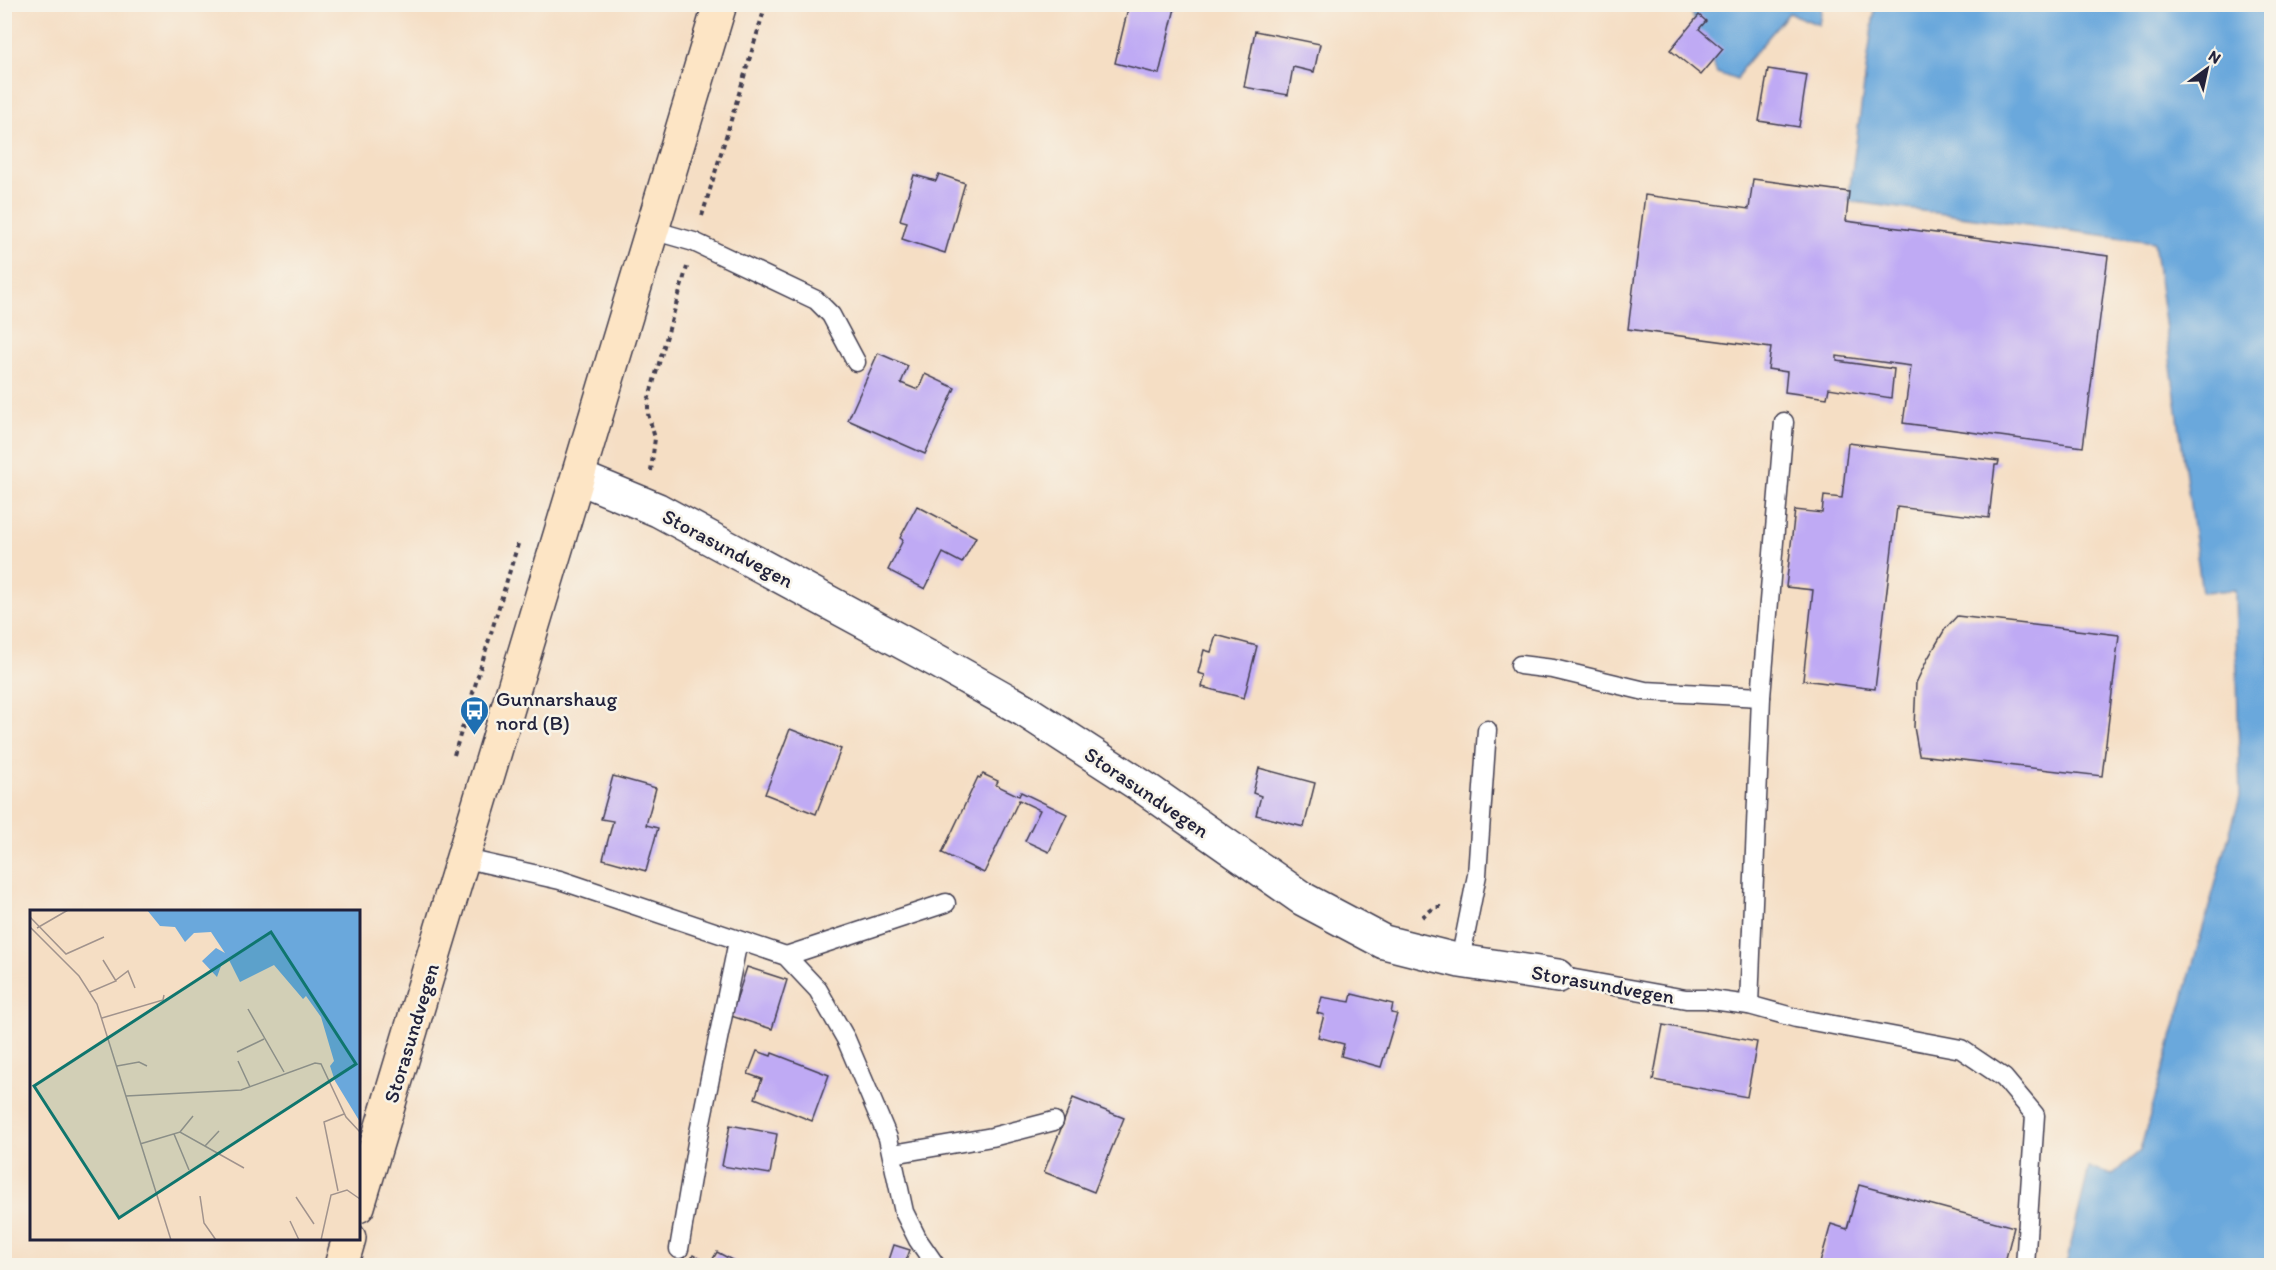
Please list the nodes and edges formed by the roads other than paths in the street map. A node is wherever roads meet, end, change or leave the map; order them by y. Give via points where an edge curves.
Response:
1 (720, 4) edge
2 (652, 231) junction
3 (856, 362) dead end
4 (1784, 422) dead end
5 (578, 477) junction
6 (1520, 665) dead end
7 (1761, 698) junction
8 (1487, 730) dead end
9 (463, 860) junction
10 (946, 903) dead end
11 (738, 941) junction
12 (786, 956) junction
13 (1460, 961) junction
14 (1558, 976) joint
15 (1749, 1005) junction
16 (1054, 1121) dead end
17 (893, 1154) junction
18 (360, 1199) edge
19 (349, 1240) edge
20 (680, 1249) dead end
21 (341, 1266) edge
22 (936, 1266) edge
23 (2025, 1266) edge

1 - 2 main road, Storasundvegen
2 - 3 lane via 694,242 816,300 831,315
2 - 5 main road, Storasundvegen
4 - 7 lane
5 - 9 main road, Storasundvegen
5 - 13 street, Storasundvegen via 658,510 1024,710 1149,791 1303,899 1384,942
6 - 7 lane via 1645,691
7 - 15 lane
8 - 13 lane via 1477,875
9 - 11 lane via 560,880
9 - 18 main road, Storasundvegen
10 - 12 lane
11 - 12 lane
11 - 20 lane via 698,1137
12 - 17 lane via 818,990 846,1039
13 - 14 street, Storasundvegen
14 - 15 lane, Storasundvegen via 1686,999
15 - 23 lane, Storasundvegen via 1796,1018 1961,1049 2004,1078 2036,1115
16 - 17 lane via 992,1137
17 - 22 lane via 904,1212
19 - 21 main road

